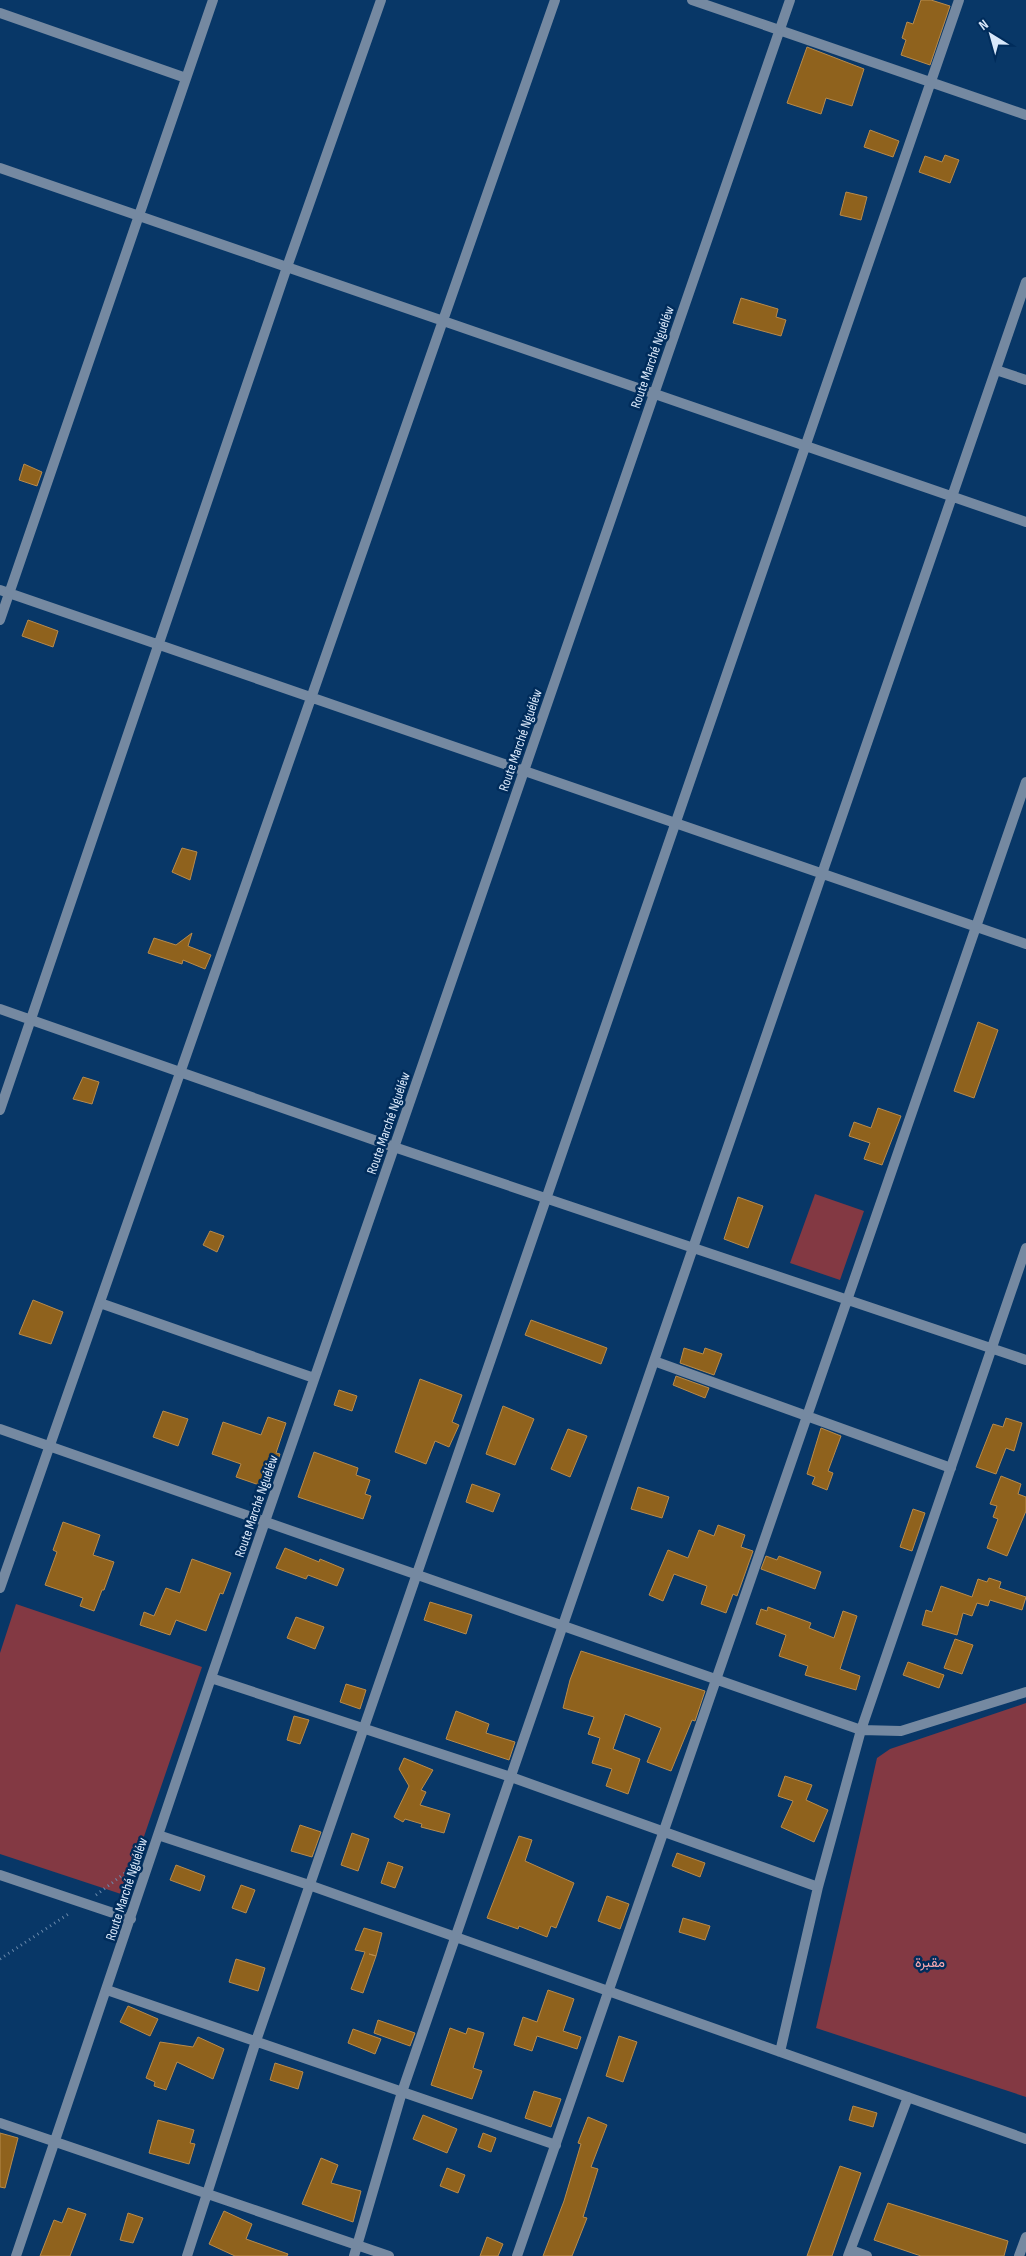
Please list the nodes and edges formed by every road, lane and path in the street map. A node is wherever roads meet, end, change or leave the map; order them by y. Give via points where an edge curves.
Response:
1 (212, 0) edge
2 (381, 0) edge
3 (555, 0) edge
4 (692, 0) edge
5 (790, 0) edge
6 (959, 0) edge
7 (0, 13) edge
8 (780, 30) junction
9 (186, 78) junction
10 (930, 82) junction
11 (1026, 115) edge
12 (0, 168) edge
13 (138, 216) junction
14 (287, 267) junction
15 (1026, 282) edge
16 (443, 321) junction
17 (996, 370) junction
18 (1026, 380) edge
19 (654, 394) junction
20 (805, 446) junction
21 (952, 497) junction
22 (1026, 522) edge
23 (5, 591) edge
24 (0, 620) edge
25 (159, 644) junction
26 (311, 697) junction
27 (524, 771) junction
28 (1026, 782) edge
29 (675, 823) junction
30 (822, 874) junction
31 (976, 927) junction
32 (1026, 944) edge
33 (0, 1009) edge
34 (31, 1020) junction
35 (180, 1072) junction
36 (0, 1110) edge
37 (394, 1148) junction
38 (546, 1199) junction
39 (693, 1248) junction
40 (1026, 1248) edge
41 (847, 1300) junction
42 (100, 1303) junction
43 (992, 1349) junction
44 (1026, 1360) edge
45 (654, 1361) junction
46 (314, 1378) junction
47 (808, 1416) junction
48 (0, 1429) edge
49 (50, 1446) junction
50 (951, 1468) junction
51 (265, 1521) junction
52 (416, 1574) junction
53 (0, 1588) edge
54 (563, 1625) junction
55 (211, 1678) junction
56 (716, 1679) junction
57 (1026, 1692) edge
58 (363, 1728) junction
59 (861, 1730) junction
60 (511, 1777) junction
61 (664, 1831) junction
62 (158, 1835) junction
63 (0, 1876) edge
64 (309, 1885) junction
65 (818, 1887) junction
66 (131, 1918) junction
67 (456, 1937) junction
68 (107, 1990) junction
69 (609, 1991) junction
70 (256, 2041) junction
71 (780, 2052) junction
72 (402, 2092) junction
73 (908, 2097) junction
74 (0, 2123) edge
75 (1026, 2138) edge
76 (56, 2142) junction
77 (556, 2145) junction
78 (208, 2194) junction
79 (1026, 2236) edge
80 (357, 2245) junction
81 (850, 2253) edge
82 (16, 2256) edge
83 (187, 2256) edge
84 (354, 2256) edge
85 (390, 2256) edge
86 (517, 2256) edge
87 (867, 2256) edge
88 (1019, 2256) edge

1 - 9 street
2 - 14 street
3 - 16 street
4 - 8 street
5 - 8 street, Route Marché Nguéléw
6 - 10 street
7 - 9 street
8 - 10 street
8 - 19 street, Route Marché Nguéléw
9 - 13 street
10 - 11 street
10 - 20 street
12 - 13 street
13 - 14 street
13 - 23 street
14 - 16 street
14 - 25 street
15 - 17 street
16 - 19 street
16 - 26 street
17 - 18 street
17 - 21 street
19 - 20 street
19 - 27 street, Route Marché Nguéléw
20 - 21 street
20 - 29 street
21 - 22 street
21 - 30 street
23 - 24 street
23 - 25 street
25 - 26 street
25 - 34 street
26 - 27 street
26 - 35 street
27 - 29 street
27 - 37 street, Route Marché Nguéléw
28 - 31 street
29 - 30 street
29 - 38 street
30 - 31 street
30 - 39 street
31 - 32 street
31 - 41 street
33 - 34 street
34 - 35 street
34 - 36 street
35 - 37 street
35 - 42 street
37 - 38 street
37 - 46 street, Route Marché Nguéléw
38 - 39 street
38 - 52 street
39 - 41 street
39 - 45 street
40 - 43 street
41 - 43 street
41 - 47 street
42 - 46 street
42 - 49 street
43 - 44 street
43 - 50 street
45 - 47 street
45 - 54 street
46 - 51 street, Route Marché Nguéléw
47 - 50 street
47 - 56 street
48 - 49 street
49 - 51 street
49 - 53 street
50 - 59 street
51 - 52 street
51 - 55 street, Route Marché Nguéléw
52 - 54 street
52 - 58 street
54 - 56 street
54 - 60 street
55 - 58 street
55 - 62 street, Route Marché Nguéléw
56 - 59 street
56 - 61 street
57 - 59 street via 901,1731
58 - 60 street
58 - 64 street
59 - 65 street
60 - 61 street
60 - 67 street
61 - 65 street
61 - 69 street
62 - 64 street
62 - 66 street, Route Marché Nguéléw
63 - 66 street
64 - 67 street
64 - 70 street
65 - 71 street
66 - 68 street, Route Marché Nguéléw
67 - 69 street
67 - 72 street
68 - 70 street
68 - 76 street, Route Marché Nguéléw
69 - 71 street
69 - 77 street
70 - 72 street
70 - 78 street
71 - 73 street
72 - 77 street
72 - 80 street
73 - 75 street
73 - 81 street
74 - 76 street
76 - 78 street
76 - 82 street, Route Marché Nguéléw
77 - 86 street
78 - 80 street
78 - 83 street
79 - 88 street
80 - 84 street
80 - 85 street
81 - 87 street

